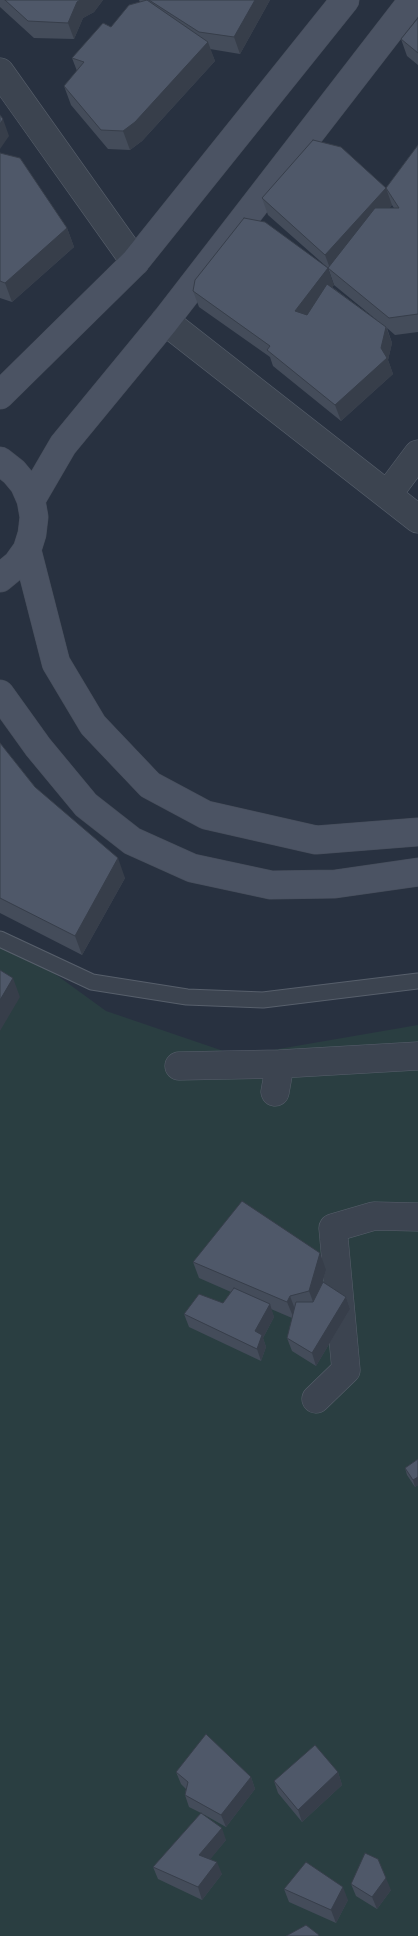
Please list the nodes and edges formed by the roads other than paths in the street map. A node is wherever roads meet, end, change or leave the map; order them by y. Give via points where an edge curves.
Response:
1 (345, 0) edge
2 (413, 0) edge
3 (0, 72) edge
4 (135, 262) junction
5 (165, 321) junction
6 (0, 395) edge
7 (418, 454) edge
8 (0, 461) edge
9 (388, 494) junction
10 (31, 500) junction
11 (418, 519) edge
12 (26, 550) junction
13 (0, 578) edge
14 (1, 696) edge
15 (418, 832) edge
16 (418, 872) edge
17 (0, 939) edge
18 (418, 981) edge
19 (418, 1056) edge
20 (280, 1064) junction
21 (180, 1066) dead end
22 (275, 1092) dead end
23 (418, 1218) edge
24 (316, 1399) dead end

1 - 4 main road
2 - 5 main road
3 - 4 street
4 - 6 main road
5 - 9 street
5 - 10 main road via 63,445
7 - 9 street
8 - 10 main road via 24,484
9 - 11 street
10 - 12 main road via 34,517
12 - 13 main road via 17,564
12 - 15 main road via 56,663 93,725 150,785 206,815 316,840
14 - 16 main road via 86,806 132,841 192,868 271,885 335,884
17 - 18 lane via 92,982 187,997 263,1000
19 - 20 street
20 - 21 street
20 - 22 street
23 - 24 street via 374,1216 332,1228 346,1370

